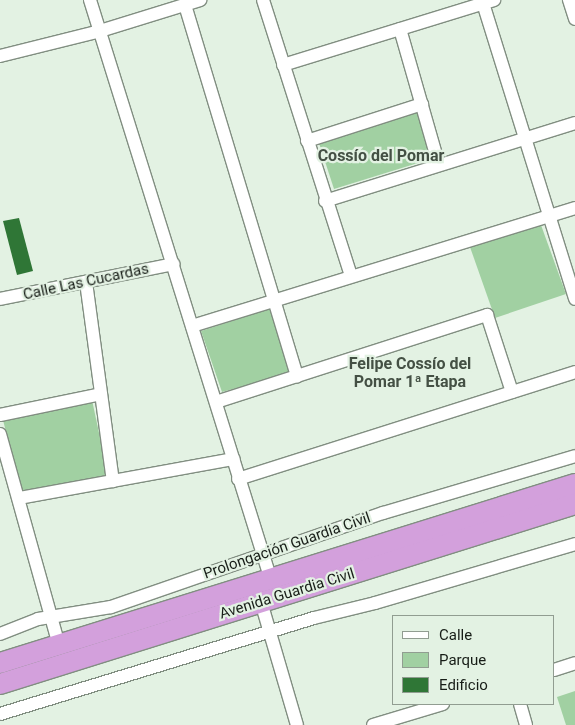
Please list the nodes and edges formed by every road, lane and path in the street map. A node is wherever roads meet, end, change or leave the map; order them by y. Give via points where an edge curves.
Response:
1 (90, 0) edge
2 (200, 0) edge
3 (263, 0) edge
4 (568, 0) edge
5 (486, 1) edge
6 (185, 5) junction
7 (575, 19) edge
8 (400, 29) junction
9 (100, 31) junction
10 (0, 56) edge
11 (283, 65) junction
12 (422, 104) junction
13 (575, 123) edge
14 (524, 139) junction
15 (307, 141) junction
16 (439, 165) junction
17 (325, 201) junction
18 (575, 208) edge
19 (547, 216) junction
20 (173, 264) junction
21 (351, 275) junction
22 (86, 282) junction
23 (0, 299) edge
24 (575, 299) edge
25 (272, 300) junction
26 (192, 326) junction
27 (575, 372) edge
28 (297, 376) junction
29 (512, 392) junction
30 (101, 394) junction
31 (216, 402) junction
32 (0, 415) edge
33 (0, 434) edge
34 (575, 456) edge
35 (233, 459) junction
36 (238, 479) junction
37 (112, 482) junction
38 (575, 484) edge
39 (19, 498) junction
40 (575, 504) edge
41 (575, 544) edge
42 (264, 554) junction
43 (271, 580) junction
44 (261, 602) junction
45 (52, 616) junction
46 (269, 631) junction
47 (0, 634) edge
48 (60, 646) junction
49 (0, 663) edge
50 (575, 664) edge
51 (555, 670) edge
52 (0, 684) edge
53 (440, 705) edge
54 (520, 705) edge
55 (415, 712) junction
56 (2, 715) edge
57 (297, 725) edge
58 (373, 725) edge
59 (419, 725) edge
60 (526, 725) edge

1 - 9 street
2 - 6 street
3 - 11 street
4 - 7 street
5 - 8 street
5 - 14 street
6 - 9 street
6 - 25 street
8 - 11 street
8 - 12 street
9 - 10 street
9 - 20 street
11 - 15 street
12 - 15 street
12 - 16 street
13 - 14 street
14 - 16 street
14 - 19 street
15 - 17 street
16 - 17 street
17 - 21 street
18 - 19 street
19 - 21 street
19 - 24 street
20 - 22 street, Calle Las Cucardas
20 - 26 street
21 - 25 street
22 - 23 street, Calle Las Cucardas
22 - 30 street
25 - 26 street
25 - 28 street
26 - 31 street
27 - 29 street
28 - 29 street via 487,316
28 - 31 street
29 - 36 street
30 - 32 street
30 - 37 street
31 - 35 street
33 - 39 street
34 - 42 street, Prolongación Guardia Civil via 383,513
35 - 36 street
35 - 37 street
36 - 42 street
37 - 39 street
38 - 43 highway, Avenida Guardia Civil
39 - 45 street
40 - 44 highway, Avenida Guardia Civil
41 - 46 street
42 - 43 street
42 - 45 street, Prolongación Guardia Civil via 111,607
43 - 48 highway, Avenida Guardia Civil
44 - 46 street
44 - 52 highway, Avenida Guardia Civil
45 - 47 street, Prolongación Guardia Civil
45 - 48 street
46 - 56 street
46 - 57 street
48 - 49 highway, Avenida Guardia Civil
50 - 51 street
53 - 55 street
54 - 60 street
55 - 58 street
55 - 59 street

